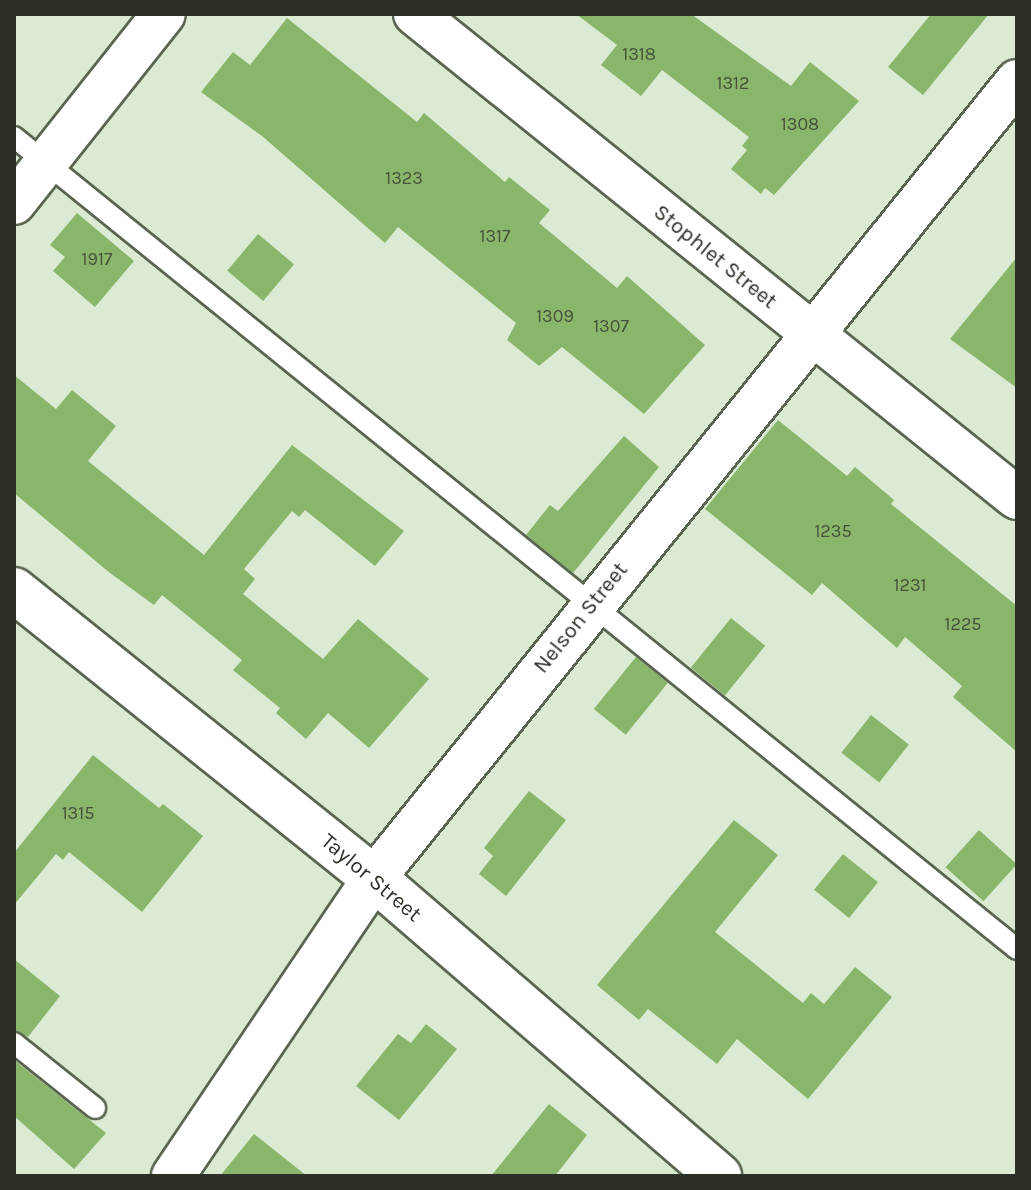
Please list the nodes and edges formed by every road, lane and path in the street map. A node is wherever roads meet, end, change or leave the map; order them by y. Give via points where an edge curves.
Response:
1 (164, 14) edge
2 (415, 14) edge
3 (1017, 81) edge
4 (14, 137) edge
5 (46, 162) junction
6 (14, 203) edge
7 (809, 333) junction
8 (1017, 498) edge
9 (14, 590) edge
10 (594, 603) junction
11 (374, 878) junction
12 (1017, 949) edge
13 (14, 1043) edge
14 (95, 1108) dead end
15 (173, 1176) edge
16 (719, 1176) edge

1 - 5 street
2 - 7 street, Stophlet Street
3 - 7 street, Nelson Street
4 - 5 lane
5 - 6 street
5 - 10 lane
7 - 8 street, Stophlet Street
7 - 10 street, Nelson Street
9 - 11 main road, Taylor Street
10 - 11 street, Nelson Street
10 - 12 lane
11 - 15 street, Nelson Street
11 - 16 main road, Taylor Street
13 - 14 lane

